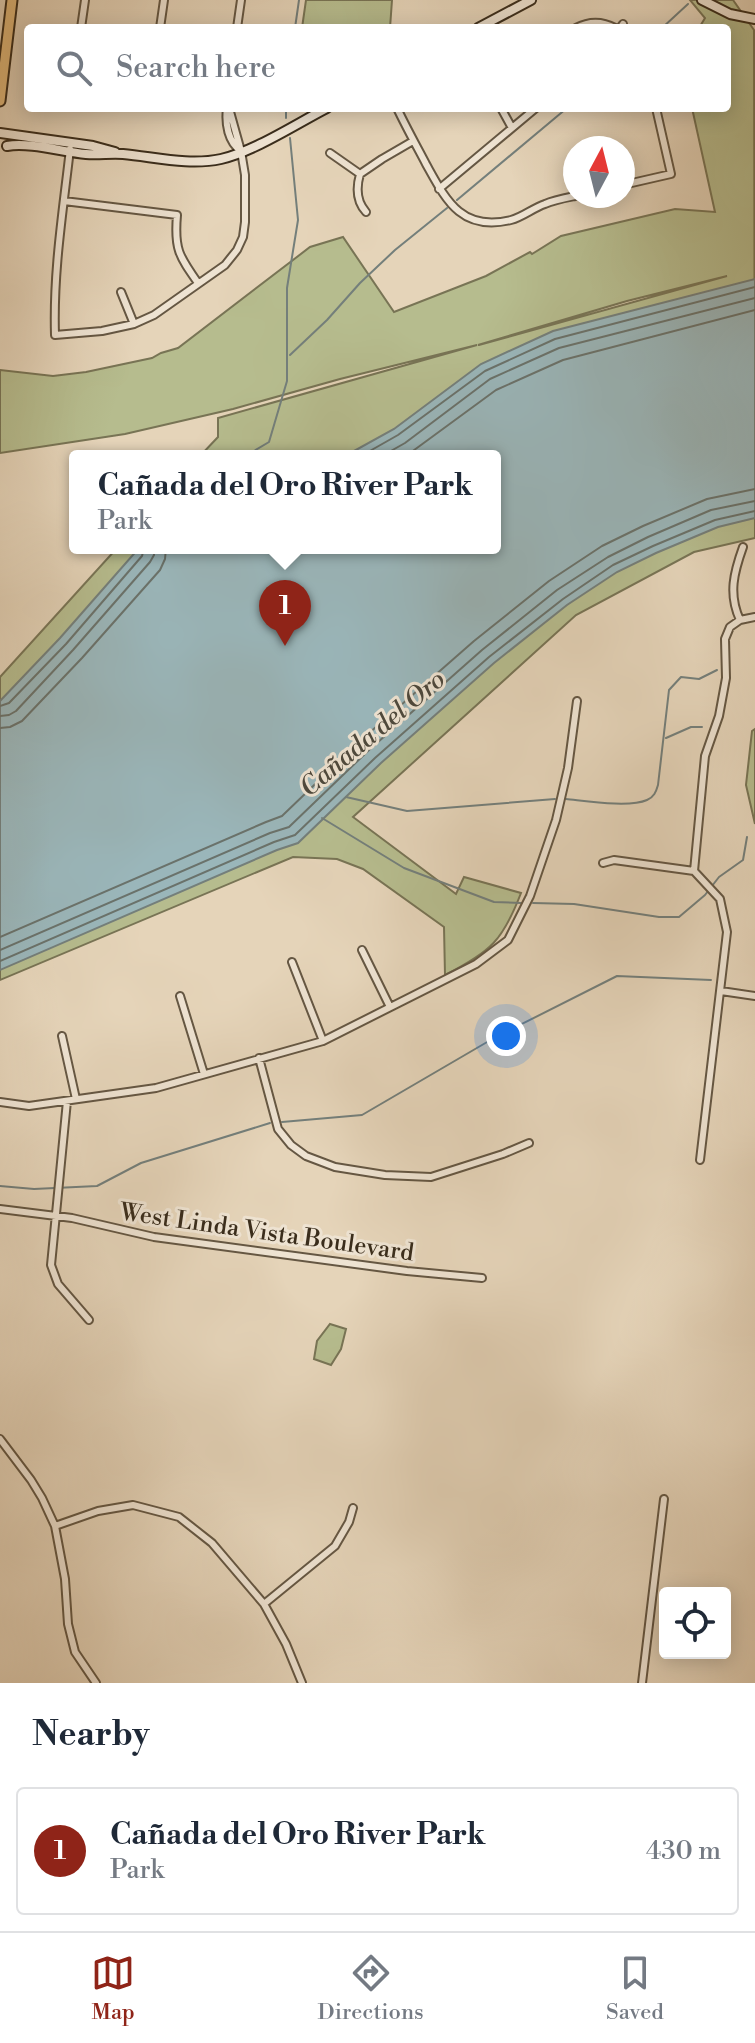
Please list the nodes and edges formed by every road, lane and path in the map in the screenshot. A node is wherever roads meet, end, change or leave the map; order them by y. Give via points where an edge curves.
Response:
1 (12, 0) edge
2 (85, 0) edge
3 (164, 0) edge
4 (241, 0) edge
5 (531, 0) edge
6 (702, 0) edge
7 (755, 19) edge
8 (82, 24) edge
9 (161, 24) edge
10 (238, 24) edge
11 (486, 24) edge
12 (0, 101) edge
13 (229, 112) edge
14 (319, 112) edge
15 (399, 112) edge
16 (503, 112) edge
17 (531, 112) edge
18 (657, 112) edge
19 (411, 114) dead end
20 (402, 118) junction
21 (512, 128) junction
22 (0, 133) edge
23 (413, 141) junction
24 (36, 145) junction
25 (4, 146) edge
26 (70, 148) junction
27 (241, 151) junction
28 (330, 153) dead end
29 (360, 174) junction
30 (635, 182) edge
31 (439, 189) junction
32 (563, 199) edge
33 (64, 201) junction
34 (366, 212) dead end
35 (198, 283) junction
36 (121, 292) dead end
37 (134, 324) junction
38 (743, 547) dead end
39 (755, 617) edge
40 (740, 620) junction
41 (577, 701) dead end
42 (603, 863) dead end
43 (694, 871) junction
44 (362, 950) dead end
45 (292, 962) dead end
46 (721, 991) junction
47 (180, 996) dead end
48 (755, 996) edge
49 (390, 1007) junction
50 (62, 1036) dead end
51 (323, 1041) junction
52 (259, 1058) junction
53 (204, 1074) junction
54 (76, 1099) junction
55 (67, 1101) junction
56 (0, 1102) edge
57 (529, 1143) dead end
58 (700, 1160) dead end
59 (0, 1209) edge
60 (55, 1216) junction
61 (482, 1278) dead end
62 (89, 1320) dead end
63 (0, 1439) edge
64 (664, 1499) dead end
65 (353, 1508) dead end
66 (55, 1526) junction
67 (264, 1604) junction
68 (96, 1683) edge
69 (302, 1683) edge
70 (642, 1683) edge

1 - 12 main road
2 - 8 street
3 - 9 street
4 - 10 street
5 - 11 street
6 - 7 street
13 - 27 street
14 - 27 street
15 - 20 street
16 - 21 street
17 - 21 street
18 - 30 street via 671,174
19 - 20 street
20 - 23 street
21 - 31 street
22 - 24 street
23 - 29 street
23 - 31 street
24 - 25 street via 21,150
24 - 26 street
26 - 27 street via 194,161
26 - 33 street
27 - 35 street via 243,237 231,259
28 - 29 street
29 - 34 street via 358,198
31 - 32 street via 462,214 491,221 513,219
33 - 35 street via 177,215 176,244
33 - 37 street via 54,289 55,335
35 - 37 street
36 - 37 street
38 - 40 street via 733,590
39 - 40 street
40 - 43 street via 725,639 726,678 705,756
41 - 49 street via 555,821 530,896 508,940 476,964
42 - 43 street
43 - 46 street via 720,899 727,932
44 - 49 street
45 - 51 street
46 - 48 street
46 - 58 street
47 - 53 street
49 - 51 street
50 - 54 street
51 - 52 street
52 - 53 street
52 - 57 street via 278,1129 306,1156 335,1167 431,1177
53 - 54 street via 156,1088
54 - 55 street
55 - 56 street via 29,1106
55 - 60 street
59 - 60 street, West Linda Vista Boulevard
60 - 61 street, West Linda Vista Boulevard via 154,1237
60 - 62 street via 53,1274
63 - 66 street via 31,1480
64 - 70 street
65 - 67 street via 335,1546
66 - 67 street via 133,1505 179,1517 212,1543
66 - 68 street via 75,1652
67 - 69 street

